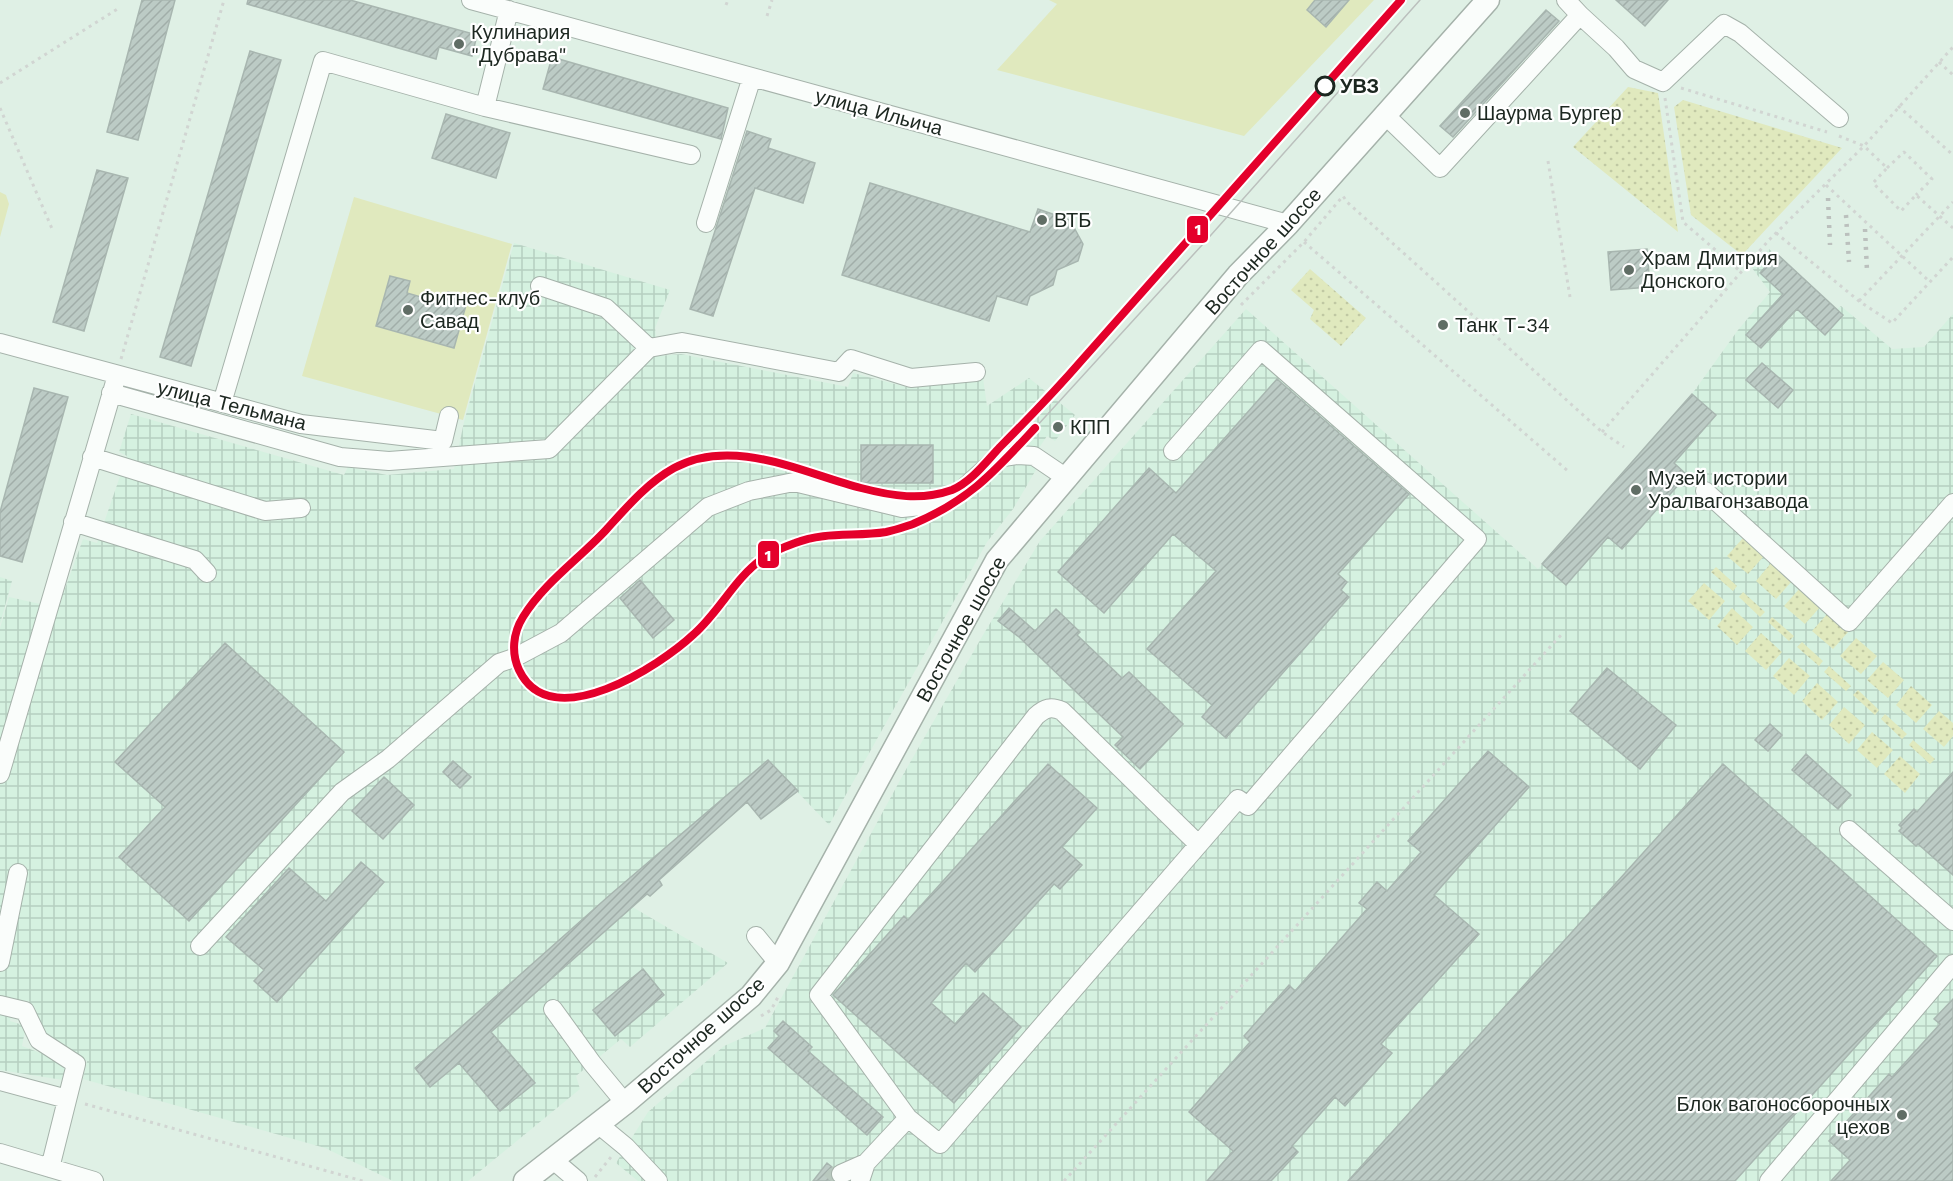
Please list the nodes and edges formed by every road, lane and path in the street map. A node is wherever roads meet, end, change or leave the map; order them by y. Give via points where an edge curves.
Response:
1 (224, 0) edge
2 (471, 0) edge
3 (728, 0) edge
4 (772, 0) edge
5 (1488, 0) edge
6 (726, 5) dead end
7 (119, 8) dead end
8 (510, 10) junction
9 (1576, 11) edge
10 (767, 16) dead end
11 (1953, 47) edge
12 (1939, 62) junction
13 (1953, 75) edge
14 (752, 77) junction
15 (1663, 82) junction
16 (0, 83) edge
17 (485, 106) junction
18 (1898, 106) junction
19 (0, 108) edge
20 (1384, 114) junction
21 (1839, 118) dead end
22 (1864, 146) junction
23 (691, 155) dead end
24 (1953, 155) edge
25 (1548, 160) dead end
26 (1887, 168) junction
27 (1826, 185) junction
28 (1916, 195) junction
29 (1953, 202) edge
30 (1941, 216) junction
31 (706, 223) dead end
32 (1288, 224) junction
33 (1953, 228) edge
34 (53, 231) dead end
35 (1776, 233) junction
36 (1304, 242) junction
37 (1902, 256) junction
38 (1953, 257) edge
39 (1741, 272) junction
40 (1930, 282) junction
41 (540, 286) dead end
42 (1256, 291) dead end
43 (1570, 297) dead end
44 (1859, 301) junction
45 (0, 343) edge
46 (649, 348) junction
47 (976, 372) dead end
48 (117, 374) junction
49 (111, 393) junction
50 (222, 403) junction
51 (449, 416) dead end
52 (1602, 432) junction
53 (1624, 447) dead end
54 (1173, 451) dead end
55 (92, 457) junction
56 (1568, 471) dead end
57 (1068, 479) junction
58 (1705, 491) dead end
59 (1953, 503) edge
60 (301, 508) dead end
61 (73, 522) junction
62 (207, 573) dead end
63 (1562, 634) dead end
64 (0, 774) edge
65 (1849, 830) dead end
66 (1198, 844) junction
67 (18, 873) dead end
68 (1953, 921) edge
69 (756, 936) dead end
70 (200, 946) dead end
71 (0, 962) edge
72 (778, 963) junction
73 (1953, 964) edge
74 (0, 1005) edge
75 (553, 1009) dead end
76 (0, 1081) edge
77 (68, 1099) junction
78 (625, 1103) junction
79 (908, 1118) junction
80 (598, 1124) junction
81 (0, 1153) edge
82 (552, 1159) junction
83 (866, 1163) junction
84 (50, 1168) junction
85 (841, 1174) tunnel mouth
86 (94, 1181) edge
87 (363, 1181) edge
88 (525, 1181) edge
89 (578, 1181) edge
90 (658, 1181) edge
91 (860, 1181) tunnel mouth
92 (1064, 1181) edge
93 (1769, 1181) edge

1 - 48 path
2 - 8 street, улица Ильича
3 - 6 path
4 - 10 path
5 - 20 main road, Восточное шоссе
7 - 16 path
8 - 14 street, улица Ильича
8 - 17 street
9 - 15 street via 1634,69
9 - 20 street via 1442,171
11 - 12 path
12 - 13 path
12 - 18 path
14 - 31 street
14 - 32 street, улица Ильича
15 - 21 street via 1724,24 1740,33
15 - 22 path
15 - 39 path via 1683,222
17 - 23 street
17 - 50 street via 323,61
18 - 22 path
18 - 24 path
19 - 34 path
20 - 32 main road, Восточное шоссе
22 - 26 path
22 - 27 path
25 - 43 path
26 - 28 path via 1873,183 1901,211
26 - 28 path via 1904,152 1932,179
27 - 35 path
27 - 37 path
28 - 30 path
29 - 30 path
30 - 33 path
30 - 37 path
32 - 57 main road, Восточное шоссе via 1238,275
35 - 39 path
35 - 44 path
36 - 42 path
36 - 52 path via 1343,196
36 - 56 path
37 - 40 path
37 - 44 path
38 - 40 path
39 - 52 path
40 - 44 path via 1892,323
41 - 46 street via 606,308
45 - 48 street, улица Тельмана
46 - 47 street via 682,342 839,372 851,359 911,378
46 - 49 street via 549,449 389,460 340,457
48 - 49 street
48 - 50 street, улица Тельмана
49 - 55 street
50 - 51 street, улица Тельмана via 301,424 443,441
52 - 53 path
54 - 66 street via 1261,350 1477,538 1248,806 1238,799
55 - 60 street via 265,511
55 - 61 street
57 - 70 street via 1034,456 1018,455 997,458 952,499 930,505 902,508 794,482 749,491 708,507 561,633 499,663 388,759 342,792
57 - 72 main road, Восточное шоссе via 997,560
58 - 59 street via 1849,622
61 - 62 street via 195,560
61 - 64 street
63 - 92 path
65 - 68 street
66 - 79 street via 940,1144
66 - 79 street via 1062,711 1050,707 1042,710 819,995
67 - 71 street
69 - 72 street
72 - 78 main road, Восточное шоссе via 750,996
73 - 93 street
74 - 77 street via 25,1011 39,1040 76,1064
75 - 78 street
76 - 77 street
77 - 84 street
77 - 87 path
78 - 80 main road, Восточное шоссе
79 - 83 street
80 - 82 main road, Восточное шоссе
80 - 90 street
81 - 84 street
82 - 88 main road, Восточное шоссе
82 - 89 street
83 - 85 street
83 - 91 street
84 - 86 street

